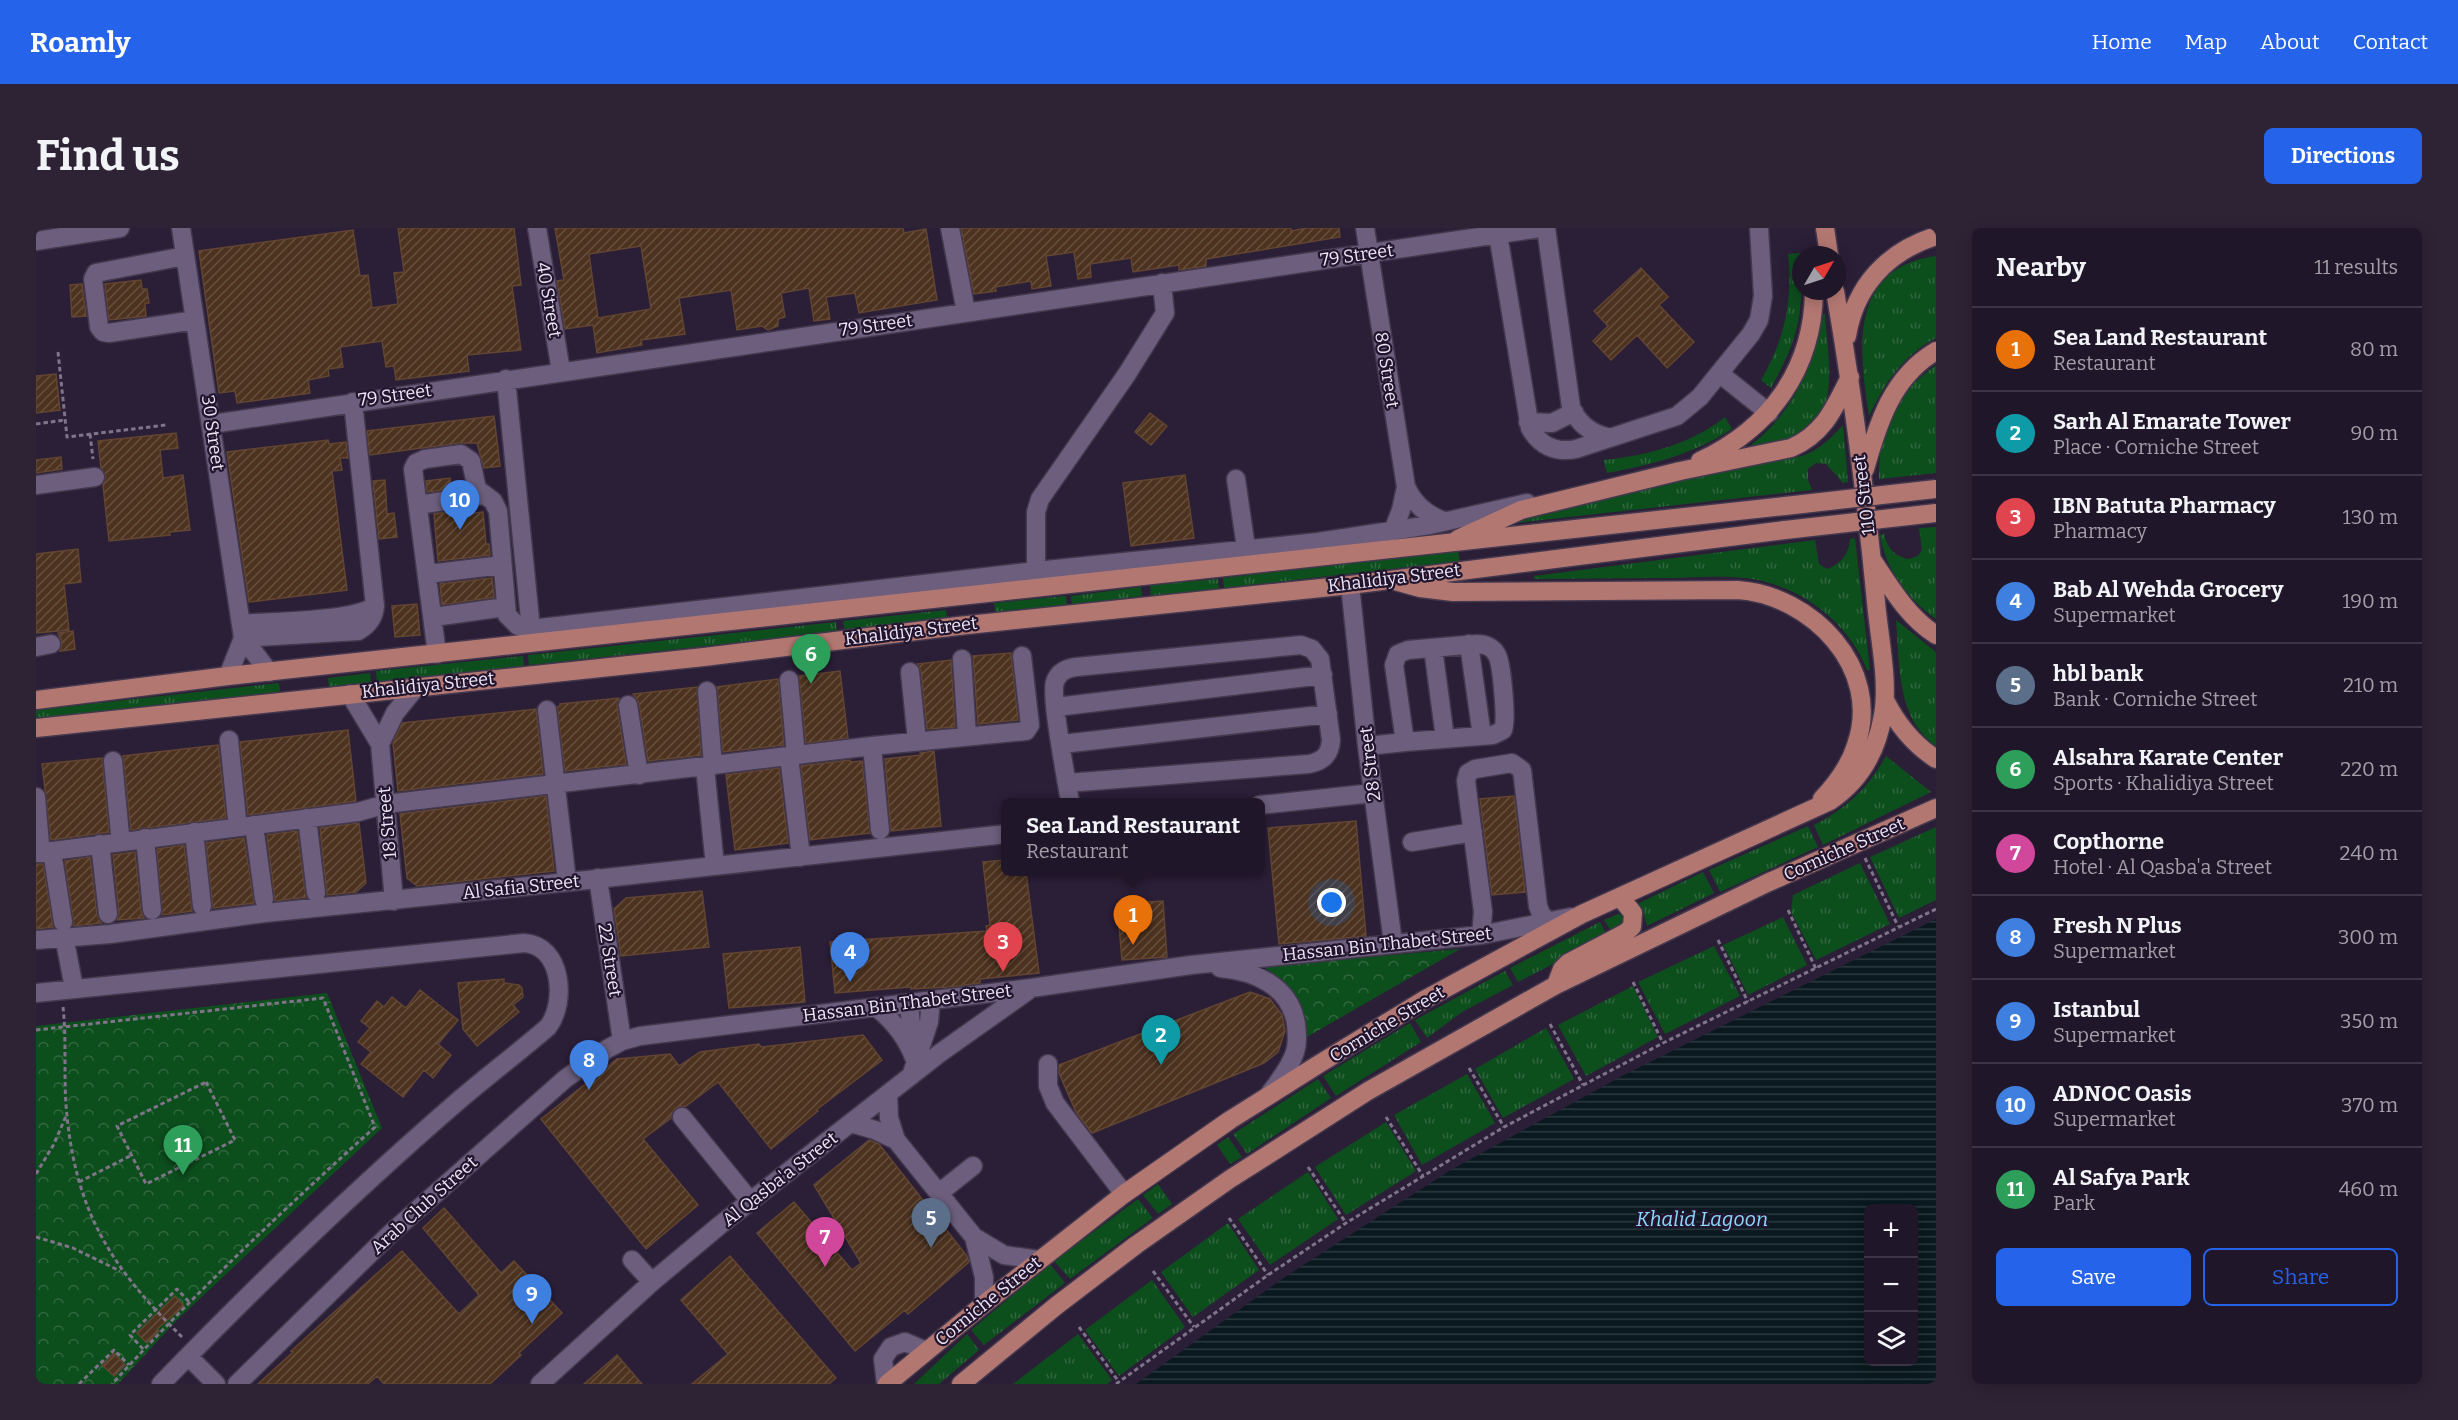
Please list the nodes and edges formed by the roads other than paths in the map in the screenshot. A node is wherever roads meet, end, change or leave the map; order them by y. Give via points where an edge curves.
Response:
1 (120, 228) edge
2 (181, 228) edge
3 (537, 228) edge
4 (950, 228) edge
5 (1365, 228) edge
6 (1540, 228) edge
7 (1546, 228) edge
8 (1759, 228) edge
9 (1498, 234) junction
10 (1936, 236) edge
11 (36, 241) edge
12 (1368, 253) junction
13 (185, 256) junction
14 (1162, 283) junction
15 (1814, 300) edge
16 (1837, 300) edge
17 (966, 312) junction
18 (195, 320) junction
19 (1845, 347) junction
20 (1936, 351) edge
21 (561, 371) junction
22 (1719, 373) junction
23 (1850, 377) junction
24 (506, 379) junction
25 (353, 402) junction
26 (1574, 412) junction
27 (1769, 413) junction
28 (1528, 422) junction
29 (212, 424) junction
30 (1607, 437) junction
31 (1680, 471) junction
32 (95, 477) road end
33 (1862, 478) junction
34 (1236, 479) dead end
35 (36, 485) edge
36 (1406, 487) junction
37 (1936, 489) edge
38 (483, 495) junction
39 (1556, 501) junction
40 (418, 505) junction
41 (1936, 513) edge
42 (1444, 521) junction
43 (1393, 531) junction
44 (1451, 543) junction
45 (1246, 548) junction
46 (1872, 559) junction
47 (502, 565) junction
48 (1139, 568) junction
49 (1036, 571) junction
50 (428, 574) junction
51 (1387, 579) junction
52 (1350, 585) junction
53 (505, 607) junction
54 (434, 617) junction
55 (531, 629) junction
56 (242, 631) junction
57 (1936, 635) edge
58 (1469, 644) junction
59 (1433, 648) junction
60 (437, 654) junction
61 (1022, 656) dead end
62 (962, 659) dead end
63 (269, 672) junction
64 (910, 672) dead end
65 (1323, 675) junction
66 (228, 676) junction
67 (789, 680) dead end
68 (417, 686) junction
69 (707, 692) dead end
70 (350, 694) junction
71 (36, 700) edge
72 (1885, 700) junction
73 (628, 705) dead end
74 (1056, 707) junction
75 (547, 710) dead end
76 (1328, 714) junction
77 (36, 728) edge
78 (967, 735) junction
79 (1482, 736) junction
80 (1445, 738) junction
81 (230, 740) dead end
82 (917, 741) junction
83 (1405, 742) junction
84 (380, 744) junction
85 (1062, 744) junction
86 (872, 746) junction
87 (1367, 746) junction
88 (792, 756) junction
89 (1936, 759) edge
90 (114, 761) dead end
91 (709, 766) junction
92 (639, 775) junction
93 (1067, 783) junction
94 (555, 786) junction
95 (1373, 793) junction
96 (36, 796) edge
97 (1069, 798) edge
98 (386, 804) junction
99 (1265, 804) edge
100 (1936, 808) edge
101 (1804, 815) junction
102 (307, 818) junction
103 (245, 822) junction
104 (880, 830) dead end
105 (195, 832) junction
106 (1473, 832) junction
107 (120, 834) junction
108 (1001, 834) edge
109 (145, 838) junction
110 (1412, 842) dead end
111 (100, 844) junction
112 (41, 848) edge
113 (801, 857) junction
114 (715, 866) junction
115 (598, 878) junction
116 (567, 881) junction
117 (316, 893) dead end
118 (1620, 897) junction
119 (264, 899) dead end
120 (394, 901) junction
121 (202, 906) dead end
122 (152, 910) dead end
123 (108, 914) dead end
124 (1582, 914) junction
125 (1549, 922) junction
126 (63, 929) junction
127 (1481, 935) junction
128 (36, 940) edge
129 (1393, 943) junction
130 (1191, 965) junction
131 (1556, 985) junction
132 (1031, 988) junction
133 (67, 989) junction
134 (36, 993) edge
135 (931, 1000) junction
136 (909, 1003) junction
137 (876, 1007) junction
138 (622, 1041) junction
139 (1048, 1064) dead end
140 (913, 1068) junction
141 (888, 1095) junction
142 (1268, 1096) junction
143 (682, 1116) dead end
144 (851, 1124) junction
145 (896, 1140) junction
146 (973, 1166) dead end
147 (939, 1193) junction
148 (1124, 1194) junction
149 (751, 1202) junction
150 (974, 1237) junction
151 (632, 1260) dead end
152 (1039, 1260) junction
153 (652, 1282) junction
154 (984, 1304) junction
155 (926, 1351) junction
156 (191, 1353) junction
157 (161, 1384) edge
158 (216, 1384) edge
159 (237, 1384) edge
160 (540, 1384) edge
161 (887, 1384) edge
162 (961, 1384) edge

1 - 11 street
2 - 13 street, 30 Street
3 - 21 street, 40 Street
4 - 17 street
5 - 12 street, 80 Street
6 - 9 street, 79 Street
7 - 26 street
8 - 22 street via 1761,312 1751,334
9 - 12 street, 79 Street
9 - 28 street
10 - 19 main road via 1892,257 1867,282 1852,313
12 - 14 street, 79 Street
12 - 36 street, 80 Street
13 - 18 street, 30 Street
13 - 18 street via 96,273 93,279 99,327 109,333
14 - 17 street, 79 Street
14 - 49 street via 1165,313 1040,500 1036,512
15 - 27 main road via 1806,346 1792,378
16 - 19 main road, 110 Street
17 - 21 street, 79 Street
18 - 29 street, 30 Street
19 - 23 main road, 110 Street
20 - 33 main road via 1909,372 1891,396 1878,423
21 - 24 street, 79 Street
22 - 27 street
22 - 30 street via 1695,403 1677,416
23 - 31 main road via 1822,428 1803,443 1779,452
23 - 33 main road, 110 Street
24 - 25 street, 79 Street
24 - 55 street
25 - 29 street, 79 Street
25 - 56 street via 375,606 344,616
26 - 28 street via 1552,423
26 - 30 street via 1587,428
27 - 31 main road via 1729,446
28 - 30 street via 1540,442 1554,449 1569,450
29 - 56 street, 30 Street
31 - 39 main road
32 - 35 street
33 - 46 main road, 110 Street
34 - 45 street
36 - 42 street, 80 Street via 1417,505
36 - 43 street, 80 Street
37 - 44 main road, Khalidiya Street, bridge
38 - 40 street
38 - 40 street via 475,487 472,464 466,456 425,459 413,469
38 - 47 street via 493,501 498,511
39 - 42 street
39 - 44 main road via 1507,515
40 - 50 street
41 - 51 main road, Khalidiya Street, bridge
42 - 43 street
43 - 45 street
44 - 48 main road, Khalidiya Street
45 - 48 street
46 - 57 main road via 1914,618
46 - 72 main road, 110 Street
47 - 50 street
47 - 53 street
48 - 49 street
48 - 60 main road, Khalidiya Street
49 - 55 street
50 - 54 street
51 - 52 main road, Khalidiya Street
51 - 101 main road via 1453,592 1745,591 1795,607 1839,645 1853,671 1860,700 1860,730 1850,760 1832,788
52 - 68 main road, Khalidiya Street
52 - 87 street, 28 Street
53 - 54 street
53 - 55 street via 514,623
54 - 60 street
56 - 63 street, 30 Street
56 - 66 street, 30 Street
58 - 59 street
58 - 79 street
58 - 79 street via 1489,646 1499,663 1504,727 1500,733
59 - 80 street
59 - 83 street via 1404,651 1394,661
60 - 63 main road, Khalidiya Street
61 - 78 street via 1028,730
62 - 78 street
63 - 66 main road, Khalidiya Street
64 - 82 street
65 - 74 street
65 - 74 street via 1317,653 1300,645 1076,667 1063,671 1055,681
65 - 76 street
66 - 71 main road, Khalidiya Street
67 - 88 street
68 - 70 main road, Khalidiya Street
68 - 84 street via 395,713
69 - 91 street
70 - 77 main road, Khalidiya Street
70 - 84 street, 18 Street
72 - 89 main road via 1905,732
72 - 101 main road, Corniche Street via 1876,742 1859,776 1841,794
73 - 92 street
74 - 85 street
75 - 94 street
76 - 85 street
76 - 93 street via 1330,747 1326,757 1316,762
78 - 82 street
79 - 80 street
80 - 83 street
81 - 103 street
82 - 86 street
83 - 87 street
84 - 98 street, 18 Street
85 - 93 street
86 - 88 street
86 - 104 street
87 - 95 street, 28 Street
88 - 91 street
88 - 113 street
90 - 107 street
91 - 92 street
91 - 114 street
92 - 94 street
93 - 97 street
94 - 98 street
94 - 116 street
95 - 99 street
95 - 129 street, 28 Street
96 - 112 street
98 - 102 street
98 - 103 street via 364,803
98 - 120 street, 18 Street
100 - 131 main road, Corniche Street via 1767,883
101 - 118 main road, Corniche Street
102 - 103 street
102 - 117 street
103 - 105 street
103 - 107 street
103 - 119 street
105 - 109 street
105 - 121 street
106 - 110 street
106 - 125 street via 1468,773 1516,764 1522,774 1538,906
106 - 127 street via 1483,912
107 - 112 street
108 - 113 street, Al Safia Street
109 - 111 street
109 - 122 street
111 - 112 street
111 - 123 street
112 - 126 street
113 - 114 street, Al Safia Street
114 - 115 street, Al Safia Street
115 - 116 street, Al Safia Street
115 - 138 street, 22 Street
116 - 120 street, Al Safia Street
118 - 124 main road, Corniche Street
118 - 131 main road via 1633,913 1632,927 1568,963
120 - 126 street, Al Safia Street via 110,934
124 - 125 street, Hassan Bin Thabet Street
124 - 142 main road, Corniche Street via 1424,1000
125 - 127 street, Hassan Bin Thabet Street
126 - 128 street, Al Safia Street
126 - 133 street
127 - 129 street, Hassan Bin Thabet Street
129 - 130 street, Hassan Bin Thabet Street
130 - 132 street, Hassan Bin Thabet Street
130 - 142 street, Hassan Bin Thabet Street via 1253,974 1273,985 1291,1007 1297,1033 1295,1050
131 - 162 main road, Corniche Street via 1368,1091 1230,1179 1065,1299
132 - 135 street, Hassan Bin Thabet Street
132 - 140 street, Al Qasba'a Street
133 - 134 street
133 - 156 street via 524,943 541,948 553,962 559,998 548,1027 362,1187
135 - 136 street, Hassan Bin Thabet Street
135 - 140 street via 929,1022
136 - 137 street, Hassan Bin Thabet Street
136 - 140 street
137 - 138 street, Hassan Bin Thabet Street
137 - 140 street via 896,1025 907,1042
138 - 159 street, Arab Club Street via 578,1068 391,1233
139 - 148 street via 1048,1086 1055,1103
140 - 141 street, Al Qasba'a Street
141 - 144 street, Al Qasba'a Street
141 - 145 street via 889,1118
142 - 148 main road, Corniche Street
143 - 149 street
144 - 145 street
144 - 149 street, Al Qasba'a Street
145 - 147 street
146 - 147 street
147 - 150 street
148 - 152 main road, Corniche Street
149 - 153 street, Al Qasba'a Street
150 - 152 street via 1004,1255
150 - 154 street via 983,1270
151 - 153 street
152 - 154 main road, Corniche Street
153 - 160 street, Al Qasba'a Street
154 - 155 main road, Corniche Street
155 - 161 main road, Corniche Street
155 - 161 street via 904,1342 891,1347 883,1359
156 - 157 street
156 - 158 street

